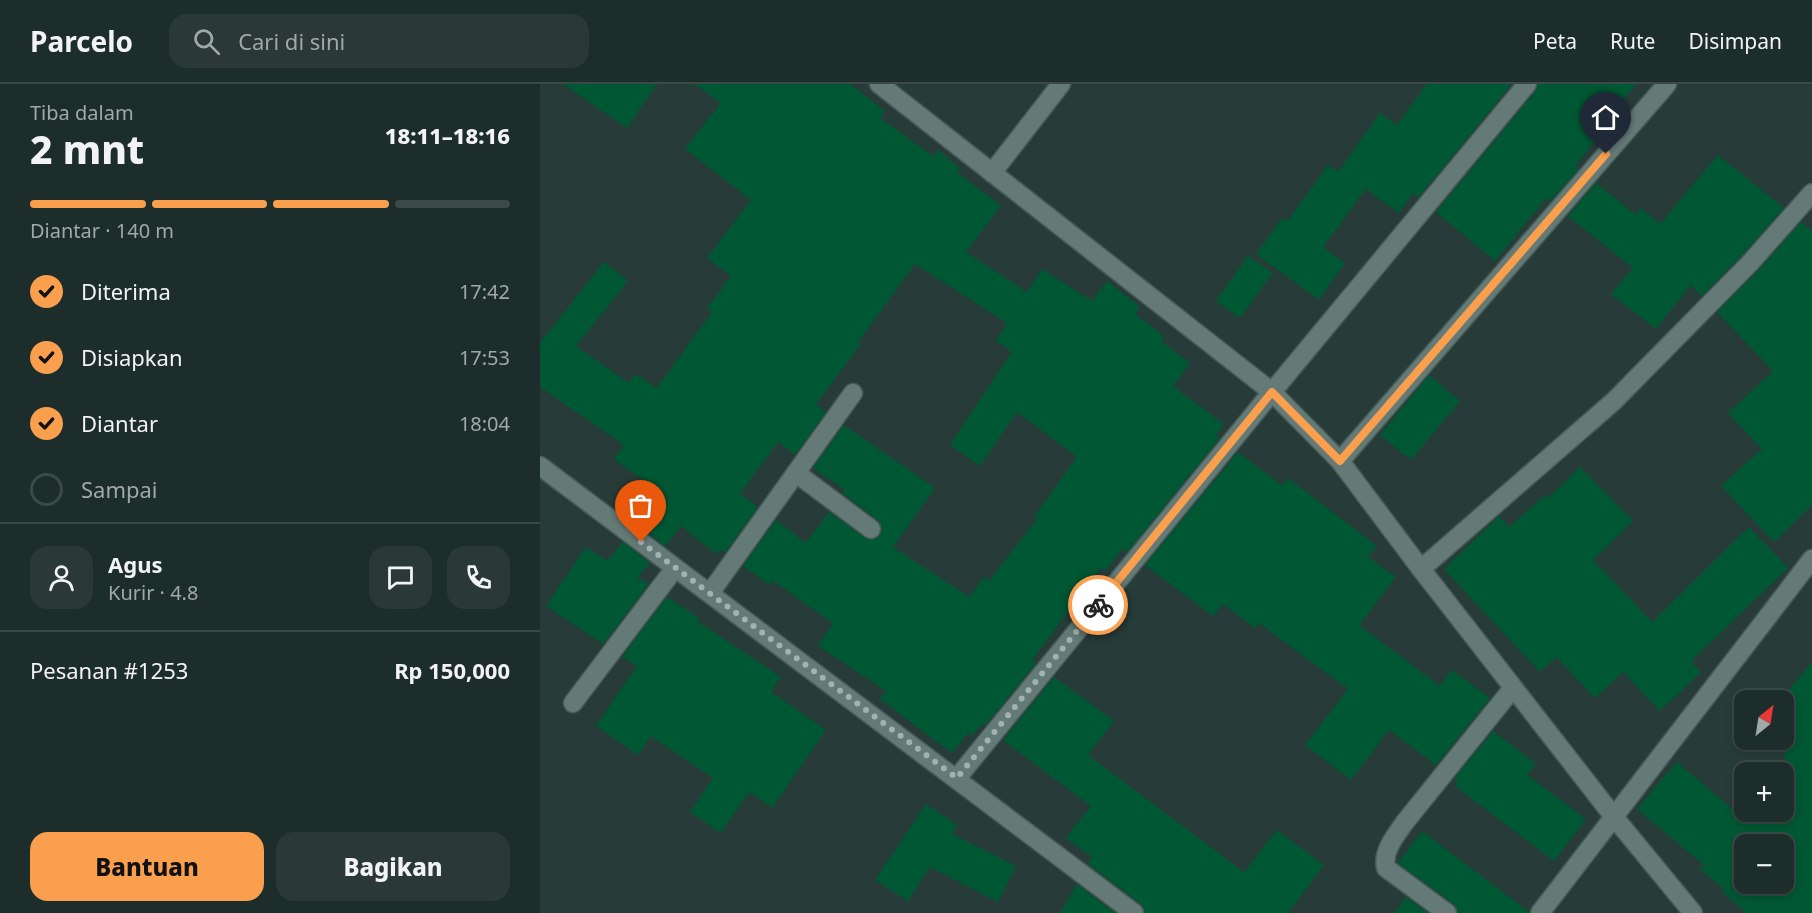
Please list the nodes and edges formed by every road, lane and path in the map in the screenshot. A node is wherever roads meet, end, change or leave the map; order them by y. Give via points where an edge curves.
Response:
1 (879, 84) edge
2 (1061, 84) edge
3 (1527, 84) edge
4 (1667, 84) edge
5 (992, 173) junction
6 (1812, 193) edge
7 (1272, 392) junction
8 (853, 393) dead end
9 (1340, 461) junction
10 (540, 466) edge
11 (796, 473) junction
12 (871, 529) dead end
13 (1812, 559) edge
14 (675, 568) junction
15 (1421, 569) junction
16 (710, 593) junction
17 (1514, 688) junction
18 (573, 703) dead end
19 (957, 778) junction
20 (1614, 817) junction
21 (1134, 913) edge
22 (1447, 913) edge
23 (1540, 913) edge
24 (1693, 913) edge

1 - 5 street
2 - 5 street
3 - 7 street
4 - 9 street
5 - 7 street
6 - 15 street via 1750,263 1614,401
7 - 9 street
7 - 19 street
8 - 11 street
9 - 15 street
10 - 14 street
11 - 12 street
11 - 16 street
13 - 20 street
14 - 16 street
14 - 18 street
15 - 17 street
16 - 19 street
17 - 20 street
17 - 22 street via 1405,822 1384,860 1386,868
19 - 21 street
20 - 23 street
20 - 24 street

